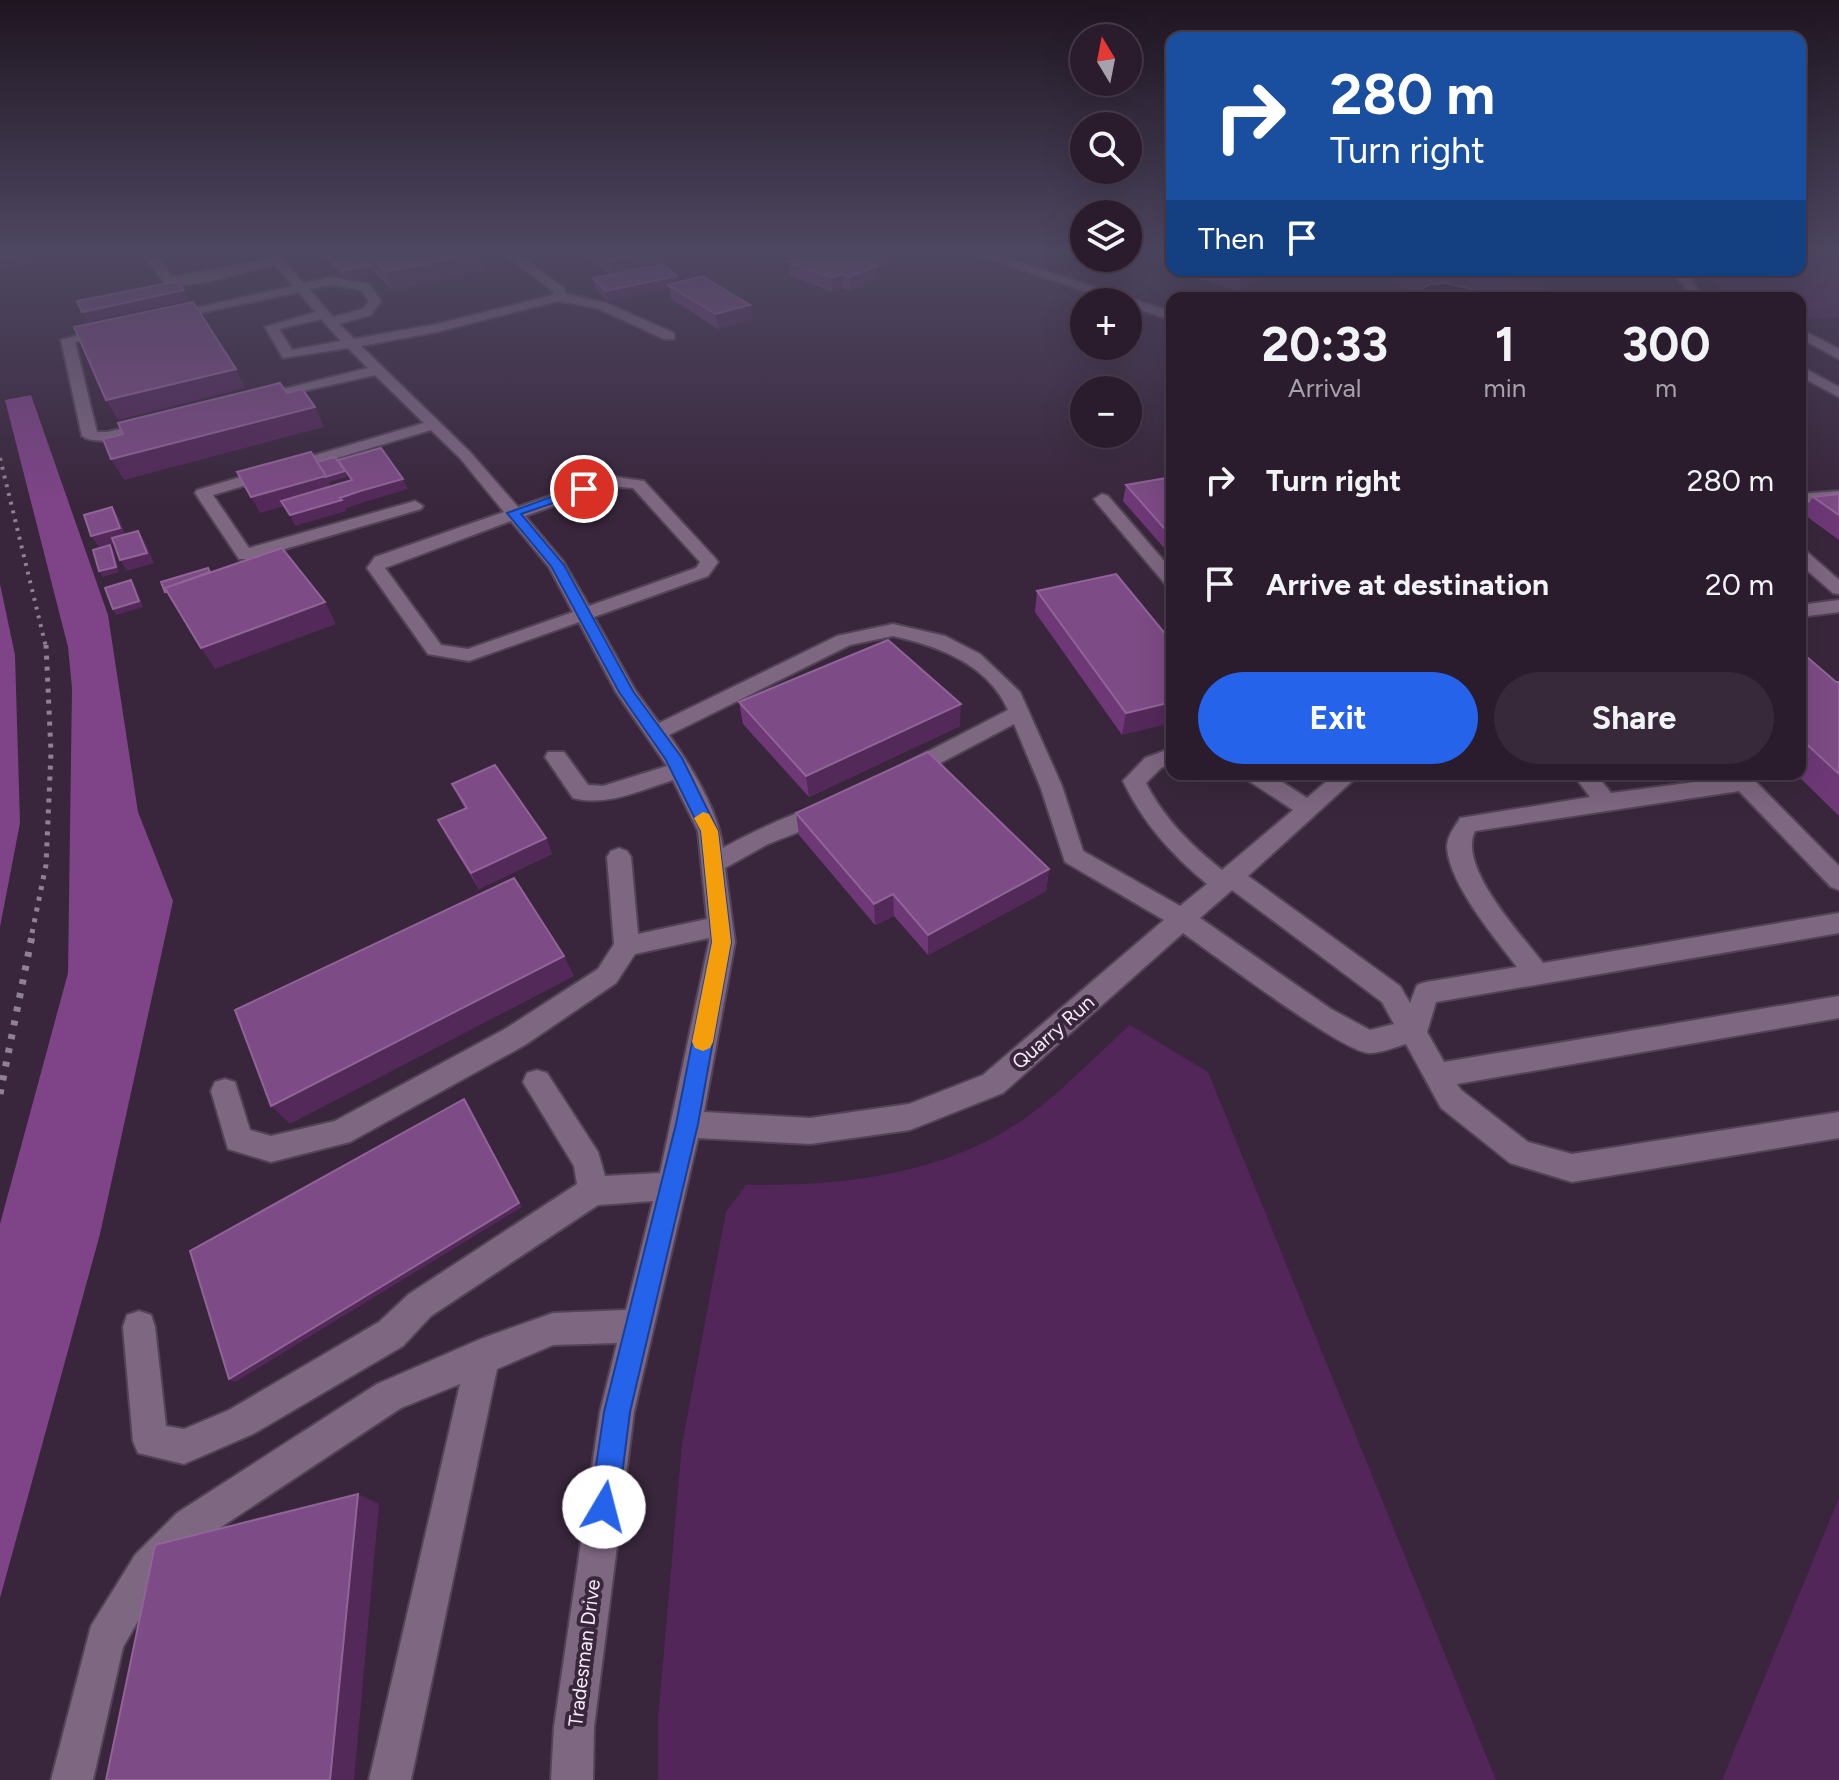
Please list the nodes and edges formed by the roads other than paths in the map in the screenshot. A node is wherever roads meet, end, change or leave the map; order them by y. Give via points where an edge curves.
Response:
1 (86, 336) edge
2 (275, 336) edge
3 (344, 336) edge
4 (386, 336) edge
5 (1806, 336) edge
6 (349, 342) junction
7 (1839, 355) edge
8 (378, 370) junction
9 (298, 371) junction
10 (1806, 373) edge
11 (1839, 379) edge
12 (1819, 381) junction
13 (1839, 393) edge
14 (234, 406) edge
15 (175, 420) edge
16 (434, 425) junction
17 (1839, 496) edge
18 (1116, 497) dead end
19 (1806, 499) edge
20 (415, 506) dead end
21 (513, 513) junction
22 (1806, 560) edge
23 (1166, 573) edge
24 (1839, 589) edge
25 (1839, 606) edge
26 (1806, 610) edge
27 (584, 613) junction
28 (1020, 712) junction
29 (656, 733) junction
30 (556, 757) dead end
31 (1166, 758) edge
32 (679, 770) junction
33 (1263, 780) edge
34 (1342, 780) edge
35 (1589, 780) edge
36 (1733, 780) edge
37 (1740, 780) edge
38 (883, 784) edge
39 (1606, 802) junction
40 (845, 803) edge
41 (1308, 809) junction
42 (619, 857) dead end
43 (713, 864) junction
44 (1227, 880) junction
45 (1839, 881) edge
46 (1182, 919) junction
47 (1839, 923) edge
48 (719, 926) junction
49 (627, 946) junction
50 (1537, 974) junction
51 (1839, 1007) edge
52 (1414, 1031) junction
53 (1438, 1075) junction
54 (537, 1082) dead end
55 (225, 1091) dead end
56 (687, 1124) junction
57 (1839, 1125) edge
58 (672, 1186) junction
59 (593, 1191) junction
60 (638, 1326) junction
61 (139, 1327) dead end
62 (483, 1355) junction
63 (72, 1780) edge
64 (390, 1780) edge
65 (572, 1780) edge

1 - 15 street via 68,340 90,436 107,437
2 - 9 street
3 - 6 street, Tradesman Drive
4 - 6 street
5 - 7 street
6 - 8 street, Tradesman Drive
6 - 9 street
8 - 9 street
8 - 16 street, Tradesman Drive
9 - 14 street
10 - 12 street
11 - 12 street
12 - 13 street
16 - 20 street via 203,493 245,555
16 - 21 street, Tradesman Drive
17 - 19 street
18 - 23 street via 1102,499
21 - 27 street, Tradesman Drive via 557,565
21 - 27 street via 608,481 638,484 709,562 702,572
21 - 27 street via 381,561 376,568 435,650 469,655
22 - 24 street
25 - 26 street
27 - 29 street, Tradesman Drive via 626,692
28 - 29 street via 1010,692 973,658 938,640 893,630 844,640
28 - 38 street
28 - 46 street via 1073,856
29 - 32 street, Tradesman Drive
30 - 32 street via 581,792 603,794
31 - 44 street via 1134,781 1145,805 1175,846
32 - 43 street, Tradesman Drive via 709,831
33 - 41 street
34 - 41 street, Quarry Run
35 - 39 street
36 - 39 street
37 - 45 street
39 - 50 street via 1468,824 1459,837 1466,875
40 - 43 street
41 - 44 street, Quarry Run
42 - 49 street
43 - 48 street, Tradesman Drive
44 - 46 street, Quarry Run
44 - 52 street via 1391,994
46 - 52 street via 1322,1017 1368,1042
46 - 56 street, Quarry Run via 993,1084 910,1117 810,1131
47 - 50 street
48 - 49 street
48 - 56 street, Tradesman Drive via 722,942
49 - 55 street via 607,976 515,1037 340,1133 271,1149 238,1140
50 - 52 street via 1426,993
51 - 53 street
52 - 53 street
53 - 57 street via 1451,1099 1520,1153 1572,1168
54 - 59 street via 588,1162
56 - 58 street, Tradesman Drive
58 - 59 street
58 - 60 street, Tradesman Drive
59 - 61 street via 420,1305 391,1334 241,1422 184,1447 150,1441
60 - 62 street via 553,1329
60 - 65 street, Tradesman Drive via 617,1412 574,1727
62 - 63 street via 389,1396 190,1526 148,1568 105,1640
62 - 64 street

